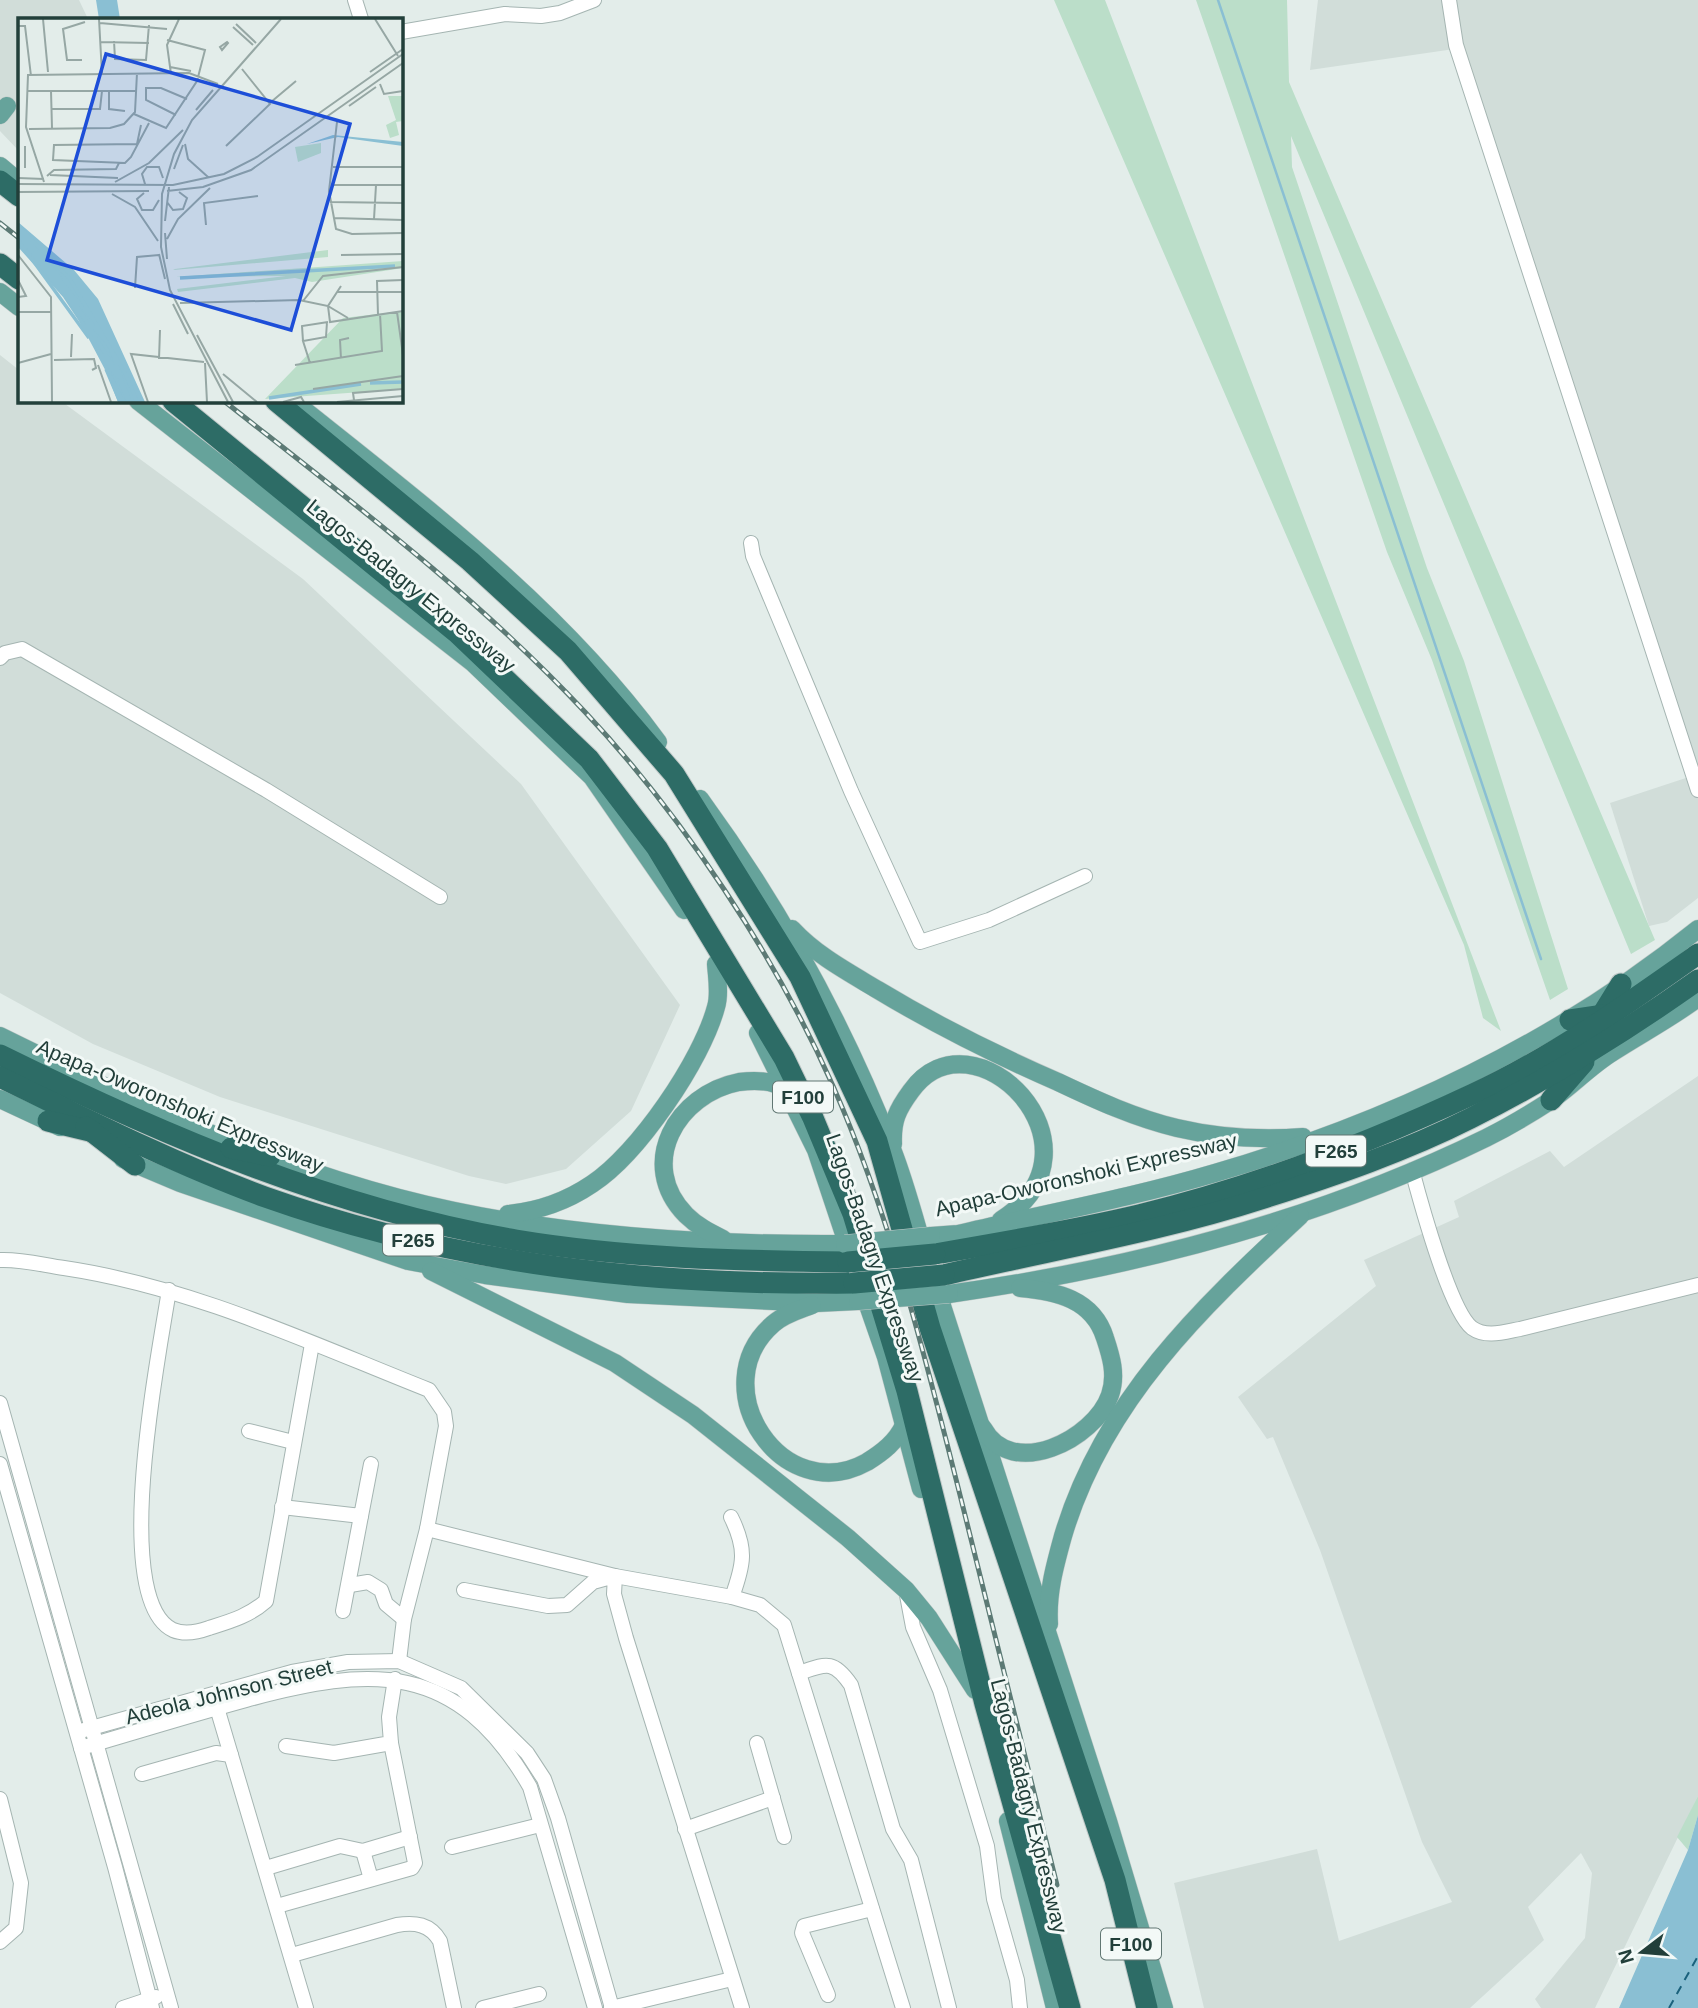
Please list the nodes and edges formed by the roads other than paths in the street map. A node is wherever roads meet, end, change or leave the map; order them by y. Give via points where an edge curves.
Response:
1 (355, 0) edge
2 (594, 0) edge
3 (1449, 0) edge
4 (504, 7) edge
5 (361, 18) edge
6 (402, 32) edge
7 (0, 166) edge
8 (18, 180) edge
9 (0, 181) edge
10 (18, 195) edge
11 (0, 264) edge
12 (18, 278) edge
13 (0, 292) edge
14 (18, 306) edge
15 (139, 402) edge
16 (174, 402) edge
17 (277, 402) edge
18 (294, 402) edge
19 (751, 543) dead end
20 (2, 653) edge
21 (1698, 790) edge
22 (1085, 876) dead end
23 (764, 893) junction
24 (440, 897) dead end
25 (1698, 929) edge
26 (1698, 954) edge
27 (716, 964) junction
28 (1698, 980) edge
29 (1625, 994) junction
30 (1698, 998) edge
31 (1595, 1033) junction
32 (0, 1036) edge
33 (0, 1055) edge
34 (1571, 1075) junction
35 (0, 1077) edge
36 (1537, 1081) junction
37 (786, 1090) junction
38 (0, 1099) edge
39 (1551, 1100) junction
40 (52, 1112) junction
41 (1338, 1129) junction
42 (91, 1131) junction
43 (196, 1135) junction
44 (144, 1144) junction
45 (893, 1151) junction
46 (267, 1164) junction
47 (135, 1165) junction
48 (1412, 1170) junction
49 (1308, 1209) junction
50 (480, 1216) junction
51 (992, 1226) junction
52 (729, 1242) junction
53 (933, 1245) junction
54 (846, 1253) junction
55 (0, 1260) edge
56 (408, 1261) junction
57 (946, 1285) junction
58 (1698, 1285) edge
59 (999, 1287) junction
60 (169, 1290) junction
61 (856, 1292) junction
62 (817, 1303) junction
63 (312, 1344) junction
64 (0, 1403) edge
65 (977, 1418) junction
66 (904, 1424) junction
67 (248, 1431) dead end
68 (293, 1442) junction
69 (371, 1464) dead end
70 (19, 1469) junction
71 (1, 1472) edge
72 (23, 1484) junction
73 (4, 1492) edge
74 (282, 1507) junction
75 (362, 1516) junction
76 (731, 1517) dead end
77 (427, 1529) junction
78 (615, 1576) junction
79 (350, 1585) junction
80 (464, 1590) dead end
81 (906, 1590) junction
82 (732, 1597) junction
83 (342, 1611) dead end
84 (404, 1619) junction
85 (1053, 1655) junction
86 (399, 1661) junction
87 (799, 1673) junction
88 (395, 1679) junction
89 (975, 1690) junction
90 (213, 1693) junction
91 (217, 1708) junction
92 (92, 1728) junction
93 (77, 1732) junction
94 (391, 1743) junction
95 (757, 1743) dead end
96 (96, 1744) junction
97 (286, 1746) dead end
98 (81, 1748) junction
99 (230, 1755) junction
100 (142, 1774) dead end
101 (773, 1798) junction
102 (0, 1799) edge
103 (540, 1825) junction
104 (685, 1829) junction
105 (410, 1837) junction
106 (784, 1837) dead end
107 (452, 1847) dead end
108 (363, 1851) junction
109 (266, 1868) junction
110 (371, 1879) junction
111 (277, 1906) junction
112 (872, 1909) junction
113 (0, 1942) edge
114 (292, 1955) junction
115 (732, 1979) junction
116 (539, 1994) dead end
117 (828, 1995) dead end
118 (170, 2001) edge
119 (150, 2003) edge
120 (947, 2007) edge
121 (123, 2008) edge
122 (306, 2008) edge
123 (454, 2008) edge
124 (483, 2008) edge
125 (596, 2008) edge
126 (612, 2008) edge
127 (742, 2008) edge
128 (903, 2008) edge
129 (1020, 2008) edge
130 (1055, 2008) edge
131 (1070, 2008) edge
132 (1147, 2008) edge
133 (1164, 2008) edge

1 - 5 street
2 - 4 street via 541,16
3 - 21 street via 1455,46
4 - 6 street
7 - 8 main road
9 - 10 highway
11 - 12 highway
13 - 14 main road
15 - 27 main road, Lagos-Badagry Expressway via 473,663 582,768 684,910
16 - 131 highway, Lagos-Badagry Expressway / F100 via 456,632 589,759 657,848 784,1058 853,1214 907,1391 985,1704
17 - 132 highway, Lagos-Badagry Expressway / F100 via 470,561 568,652 674,774 800,977 877,1140 929,1328 1115,1880
18 - 23 main road via 509,577 624,696
19 - 22 street via 851,791 920,942 989,920
20 - 24 street via 22,649
23 - 41 main road via 805,943 845,970 977,1045 1101,1102 1177,1128 1250,1139 1306,1137
23 - 45 main road via 827,1005
25 - 29 main road, Apapa-Oworonshoki Expressway
26 - 29 highway, Apapa-Oworonshoki Expressway
27 - 37 main road, Lagos-Badagry Expressway via 762,1039
27 - 50 main road via 717,1005 695,1057 623,1157 566,1200 535,1210
28 - 31 highway, Apapa-Oworonshoki Expressway / F265
29 - 31 highway
29 - 31 main road, Apapa-Oworonshoki Expressway
30 - 31 main road, Apapa-Oworonshoki Expressway
31 - 34 highway
31 - 36 highway, Apapa-Oworonshoki Expressway / F265
31 - 39 main road, Apapa-Oworonshoki Expressway
31 - 41 main road, Apapa-Oworonshoki Expressway via 1465,1077
31 - 53 highway, Apapa-Oworonshoki Expressway / F265 via 1474,1094 1231,1189 1139,1215
32 - 43 main road, Apapa-Oworonshoki Expressway
33 - 43 highway, Apapa-Oworonshoki Expressway / F265 via 80,1094
34 - 36 highway
34 - 39 highway
35 - 40 highway, Apapa-Oworonshoki Expressway / F265
36 - 57 highway, Apapa-Oworonshoki Expressway / F265 via 1406,1147 1263,1198
37 - 52 main road via 750,1080 725,1085 690,1105 668,1135 666,1177 673,1197 699,1227
37 - 66 main road, Lagos-Badagry Expressway via 816,1150
38 - 40 main road, Apapa-Oworonshoki Expressway
39 - 48 main road, Apapa-Oworonshoki Expressway via 1487,1137
40 - 42 highway
40 - 44 highway, Apapa-Oworonshoki Expressway / F265
40 - 47 main road, Apapa-Oworonshoki Expressway
41 - 51 main road, Apapa-Oworonshoki Expressway via 1213,1174
42 - 44 highway
42 - 47 highway
43 - 46 highway, Apapa-Oworonshoki Expressway / F265
43 - 46 highway
44 - 61 highway, Apapa-Oworonshoki Expressway / F265 via 224,1181 441,1248 523,1264
45 - 51 main road via 892,1123 919,1079 947,1066 972,1064 1016,1087 1043,1132 1044,1158 1037,1184 1025,1200
45 - 65 main road
46 - 50 main road, Apapa-Oworonshoki Expressway
46 - 54 highway, Apapa-Oworonshoki Expressway / F265 via 388,1211 515,1240 719,1260
47 - 56 main road, Apapa-Oworonshoki Expressway
48 - 49 main road, Apapa-Oworonshoki Expressway
48 - 58 street via 1426,1224 1464,1320 1482,1332 1520,1329
49 - 59 main road, Apapa-Oworonshoki Expressway via 1196,1246
49 - 85 main road via 1205,1305 1138,1383 1097,1453 1070,1512 1050,1586
50 - 52 main road, Apapa-Oworonshoki Expressway via 588,1231
51 - 53 main road, Apapa-Oworonshoki Expressway
52 - 54 main road, Apapa-Oworonshoki Expressway
53 - 54 highway, Apapa-Oworonshoki Expressway / F265, bridge
55 - 60 street via 109,1274
56 - 62 main road, Apapa-Oworonshoki Expressway via 592,1290
56 - 81 main road via 626,1370 734,1444
57 - 59 main road, Apapa-Oworonshoki Expressway
57 - 61 highway, Apapa-Oworonshoki Expressway / F265, bridge
59 - 65 main road via 1048,1290 1087,1309 1101,1325 1114,1364 1110,1395 1077,1436 1036,1453 1007,1449 987,1437
60 - 63 street
60 - 74 street via 144,1450 139,1518 152,1602 171,1629 200,1631 252,1613 266,1601
61 - 62 main road, Apapa-Oworonshoki Expressway
62 - 66 main road via 773,1324 748,1361 744,1378 747,1401 755,1425 771,1448 789,1462 814,1471 837,1471 878,1455 895,1441
63 - 68 street
63 - 77 street via 429,1390 438,1401 446,1426
64 - 70 street
65 - 85 main road
66 - 89 main road, Lagos-Badagry Expressway
67 - 68 street
68 - 74 street
69 - 75 street
70 - 71 street
70 - 72 street
71 - 73 street
72 - 73 street
72 - 92 street
73 - 93 street
74 - 75 street
75 - 79 street
76 - 82 street via 743,1546
77 - 78 street
77 - 84 street
78 - 80 street via 593,1582 567,1605 548,1606
78 - 82 street
78 - 104 street via 614,1594
79 - 83 street
79 - 84 street via 368,1582 381,1590 386,1604
81 - 89 main road via 936,1627
81 - 129 street via 913,1627 940,1690 987,1846 994,1899 1017,1980
82 - 87 street via 760,1605 784,1625
84 - 86 street
85 - 133 main road
86 - 90 street, Adeola Johnson Street via 318,1666
86 - 126 street, Adeola Johnson Street via 461,1688 501,1725 538,1770 558,1818
87 - 112 street
87 - 120 street via 830,1665 840,1669 851,1685 893,1829 911,1860
88 - 91 street, Adeola Johnson Street via 322,1681
88 - 94 street via 389,1717
88 - 103 street, Adeola Johnson Street via 453,1701 484,1728 515,1762 530,1787
89 - 130 main road, Lagos-Badagry Expressway
90 - 91 street
90 - 92 street, Adeola Johnson Street
91 - 96 street, Adeola Johnson Street
91 - 99 street
92 - 93 street, Adeola Johnson Street
92 - 96 street
93 - 98 street
94 - 97 street via 334,1753
94 - 105 street
95 - 101 street
96 - 98 street, Adeola Johnson Street
96 - 118 street
98 - 119 street
99 - 100 street via 216,1754
99 - 109 street
101 - 104 street
101 - 106 street
102 - 113 street via 21,1883 16,1928
103 - 107 street
103 - 125 street, Adeola Johnson Street
104 - 115 street
105 - 108 street
105 - 110 street via 412,1868
108 - 109 street via 340,1846
108 - 110 street
109 - 111 street
110 - 111 street
111 - 114 street
112 - 117 street via 804,1926 802,1933
112 - 128 street
114 - 122 street
114 - 123 street via 397,1925 420,1925 435,1931 440,1941
115 - 126 street
115 - 127 street
116 - 124 street
118 - 119 street
119 - 121 street

